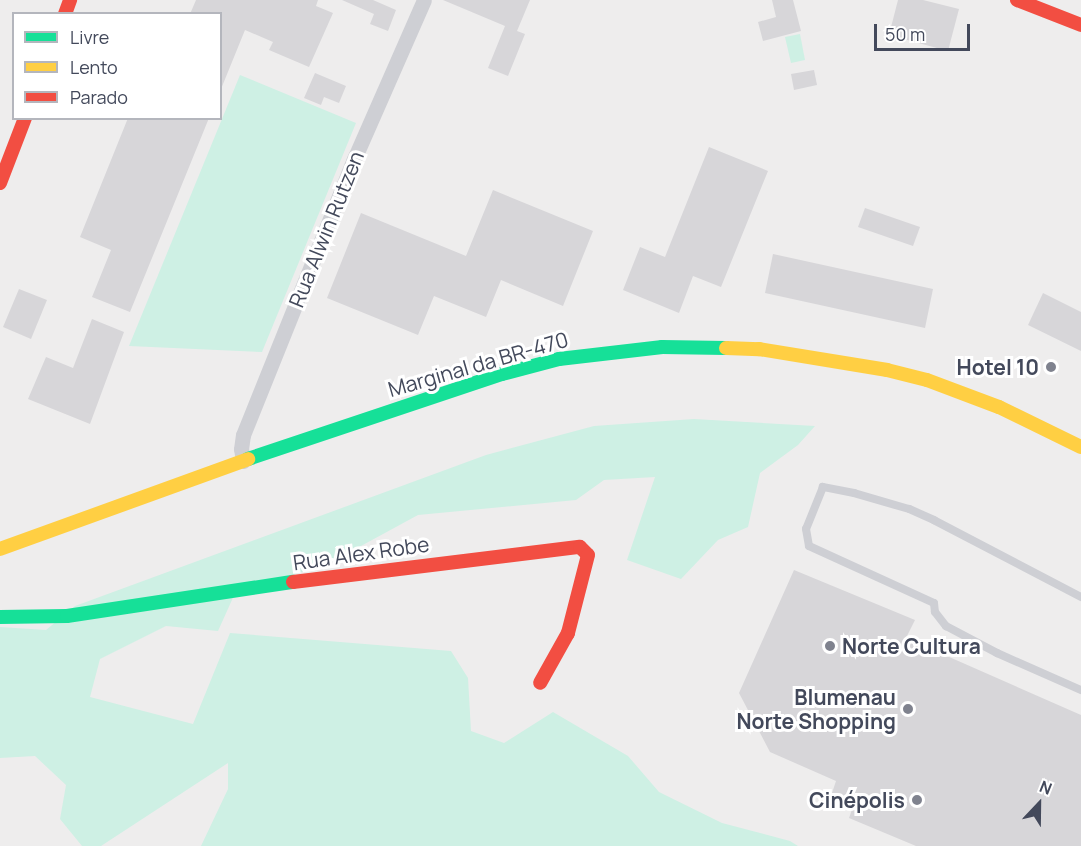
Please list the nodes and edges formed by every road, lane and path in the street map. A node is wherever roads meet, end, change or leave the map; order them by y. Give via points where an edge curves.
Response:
1 (424, 0) edge
2 (1017, 0) edge
3 (1081, 26) edge
4 (24, 120) edge
5 (0, 183) edge
6 (1040, 425) junction
7 (1081, 447) edge
8 (1081, 455) edge
9 (243, 461) junction
10 (0, 549) edge
11 (1081, 597) edge
12 (0, 617) edge
13 (540, 682) dead end
14 (1081, 690) edge

1 - 9 street, Rua Alwin Rutzen via 355,157 243,435
2 - 3 main road
4 - 5 main road
6 - 7 main road, Marginal da BR-470
6 - 8 main road
6 - 9 main road, Marginal da BR-470 via 967,395 887,370 770,350 662,347 582,355 502,374
9 - 10 main road, Marginal da BR-470
11 - 14 lane via 934,520 854,493 823,486 806,529 809,546 934,603 934,612 946,627
12 - 13 main road, Rua Alex Robe via 67,616 359,573 580,547 588,555 568,633

